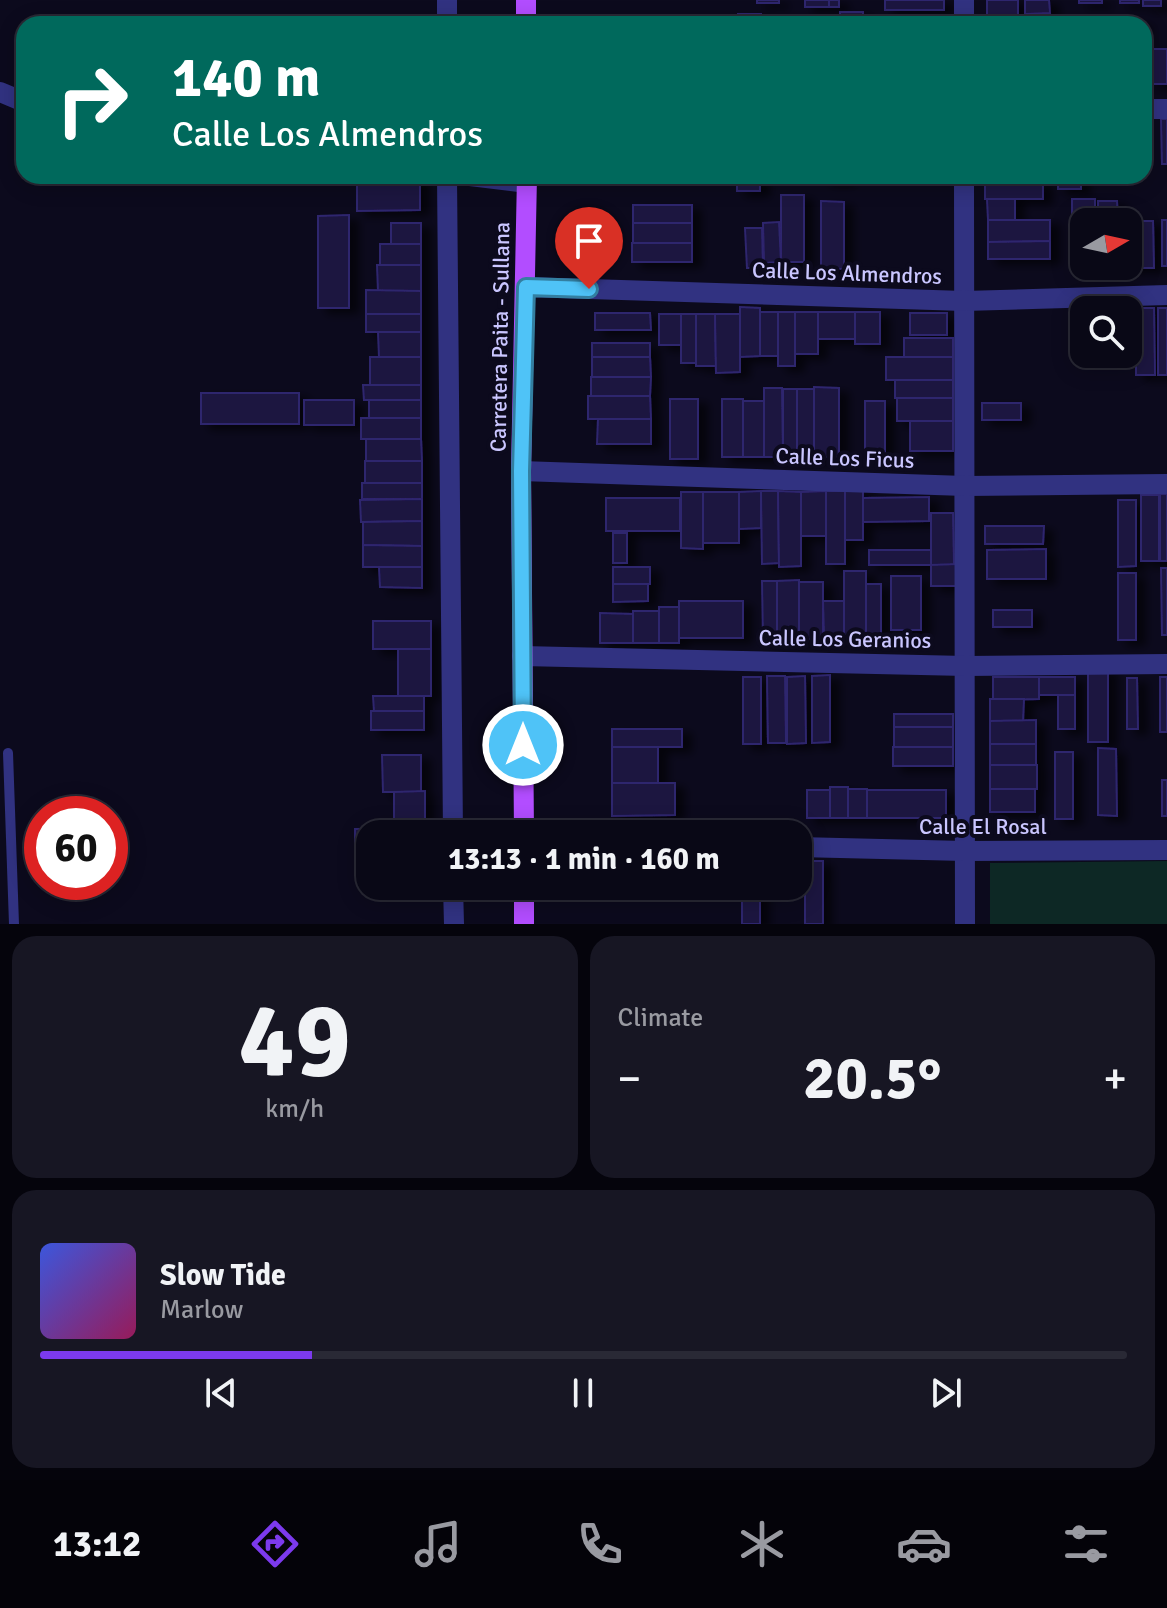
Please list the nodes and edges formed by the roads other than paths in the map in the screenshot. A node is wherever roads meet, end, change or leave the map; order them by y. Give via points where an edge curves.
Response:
1 (447, 184) edge
2 (527, 184) edge
3 (964, 184) edge
4 (526, 287) junction
5 (1167, 295) edge
6 (964, 301) junction
7 (521, 471) junction
8 (1167, 484) edge
9 (965, 486) junction
10 (522, 656) junction
11 (1167, 664) edge
12 (966, 666) junction
13 (8, 753) dead end
14 (453, 820) edge
15 (524, 820) edge
16 (812, 847) edge
17 (1167, 850) edge
18 (965, 851) junction
19 (453, 900) edge
20 (524, 900) edge
21 (14, 924) edge
22 (454, 924) edge
23 (524, 924) edge
24 (965, 924) edge

1 - 14 street
2 - 4 main road, Carretera Paita - Sullana
3 - 6 street
4 - 6 street, Calle Los Almendros
4 - 7 main road, Carretera Paita - Sullana
5 - 6 street, Calle Los Almendros
6 - 9 street
7 - 9 street, Calle Los Ficus
7 - 10 main road, Carretera Paita - Sullana
8 - 9 street, Calle Los Ficus
9 - 12 street
10 - 12 street, Calle Los Geranios
10 - 15 main road, Carretera Paita - Sullana
11 - 12 street, Calle Los Geranios
12 - 18 street
13 - 21 lane
16 - 18 street, Calle El Rosal
17 - 18 street, Calle El Rosal
18 - 24 street
19 - 22 street
20 - 23 main road

